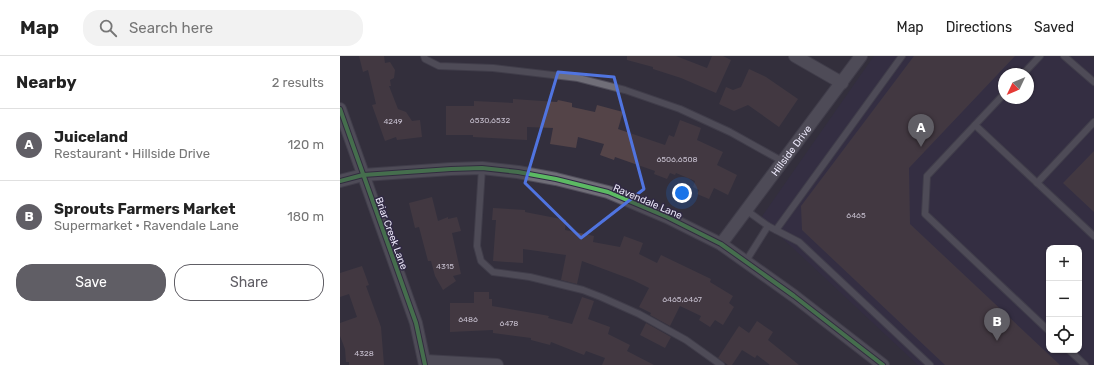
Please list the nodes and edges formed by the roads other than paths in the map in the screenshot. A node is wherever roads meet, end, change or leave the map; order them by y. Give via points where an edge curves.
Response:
1 (424, 56) edge
2 (795, 56) edge
3 (861, 56) edge
4 (902, 56) edge
5 (1040, 56) edge
6 (1064, 56) edge
7 (1029, 68) edge
8 (1094, 82) edge
9 (842, 83) junction
10 (998, 100) edge
11 (340, 109) edge
12 (1094, 122) edge
13 (975, 125) junction
14 (782, 161) junction
15 (482, 168) junction
16 (363, 175) junction
17 (340, 181) edge
18 (1037, 183) junction
19 (746, 210) junction
20 (768, 226) junction
21 (776, 230) junction
22 (1094, 236) edge
23 (721, 244) junction
24 (746, 261) junction
25 (1046, 328) edge
26 (1072, 353) edge
27 (425, 363) edge
28 (496, 365) edge
29 (721, 365) edge
30 (883, 365) edge
31 (930, 365) edge
32 (1085, 365) edge

1 - 14 lane via 439,66 493,68 557,75 625,90 680,109 730,132
2 - 9 street
3 - 9 street, Hillside Drive
4 - 21 lane
5 - 7 lane
6 - 8 lane
9 - 14 street, Hillside Drive
10 - 13 lane
11 - 16 street, Briar Creek Lane
12 - 18 lane
13 - 18 lane
13 - 25 lane via 927,176 925,214
14 - 19 street, Hillside Drive
15 - 16 street, Ravendale Lane
15 - 23 street, Ravendale Lane via 526,173 608,192
15 - 29 lane via 477,246 481,261 493,272 530,277 601,297 686,340
16 - 17 street, Ravendale Lane
16 - 27 street, Briar Creek Lane via 416,323
18 - 22 lane
19 - 20 lane
19 - 23 street, Hillside Drive
20 - 21 lane
20 - 24 lane
21 - 31 lane via 799,242
23 - 24 street, Ravendale Lane
24 - 30 street, Ravendale Lane
26 - 32 lane
27 - 28 street

